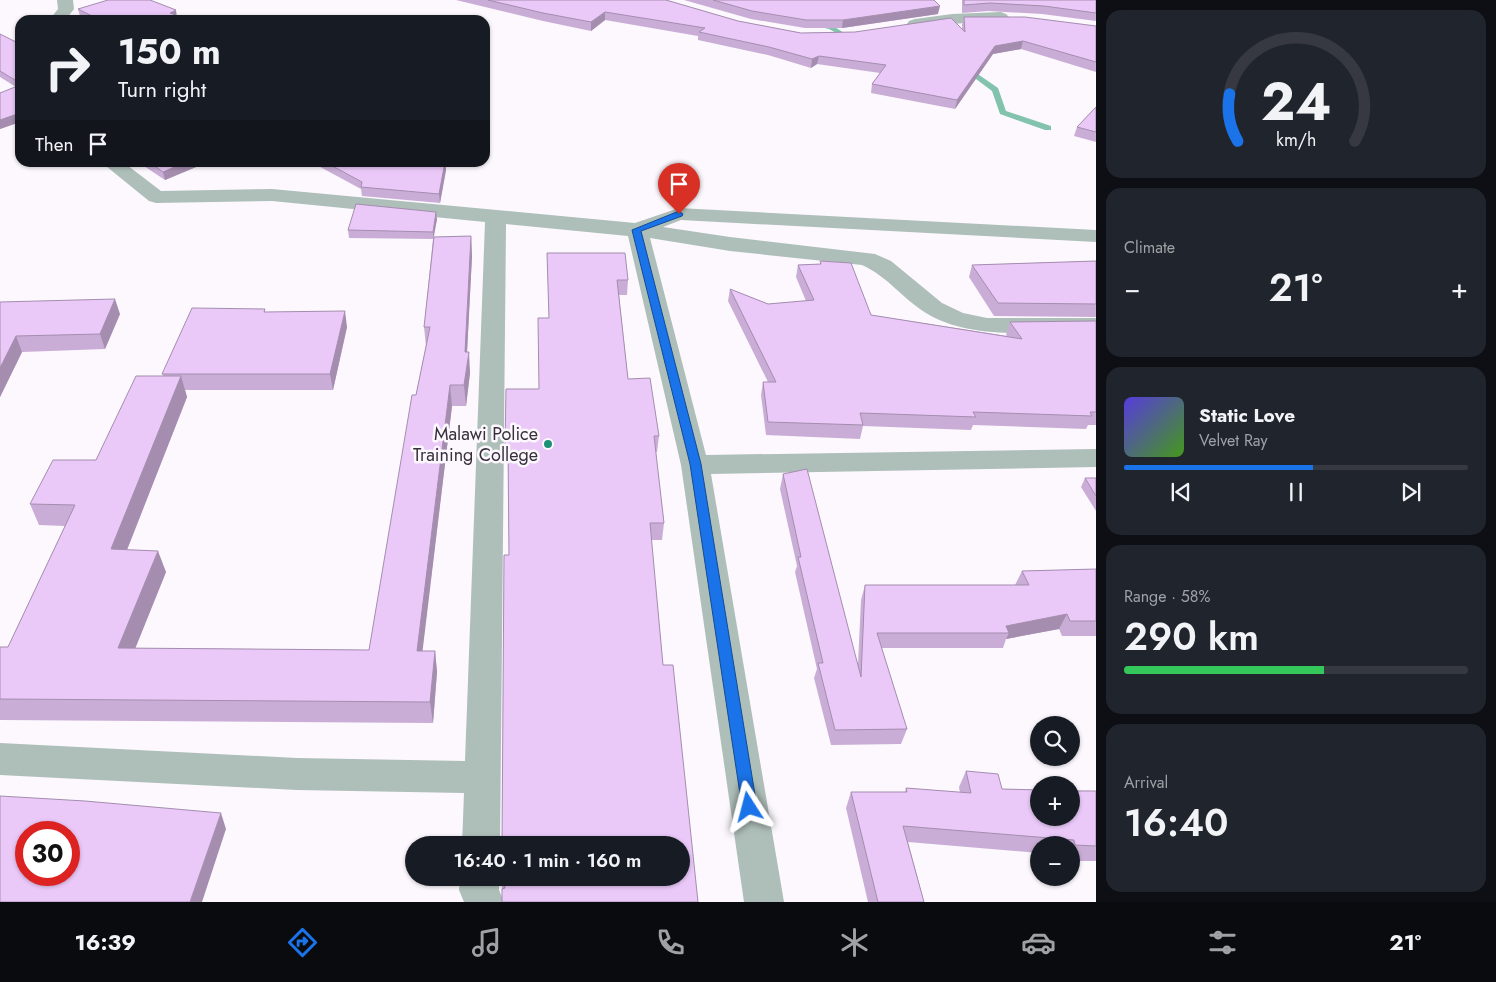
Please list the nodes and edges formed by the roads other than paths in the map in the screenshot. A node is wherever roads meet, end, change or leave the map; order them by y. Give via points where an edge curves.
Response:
1 (65, 0) edge
2 (937, 6) edge
3 (61, 15) edge
4 (1014, 18) edge
5 (952, 19) junction
6 (898, 26) edge
7 (117, 167) edge
8 (496, 218) junction
9 (637, 230) junction
10 (1096, 236) edge
11 (1096, 325) edge
12 (1096, 458) edge
13 (695, 464) junction
14 (0, 759) edge
15 (484, 777) junction
16 (481, 836) edge
17 (479, 886) edge
18 (484, 902) edge
19 (764, 902) edge

1 - 3 street via 66,9
2 - 5 street
4 - 5 street
5 - 6 street
7 - 8 street via 156,197 272,195
8 - 9 street
8 - 15 street
9 - 10 street via 679,214
9 - 11 street via 866,259 883,266 934,308 956,319 987,325
9 - 13 street
12 - 13 street
13 - 19 street
14 - 15 street via 297,774
15 - 16 street
17 - 18 street

